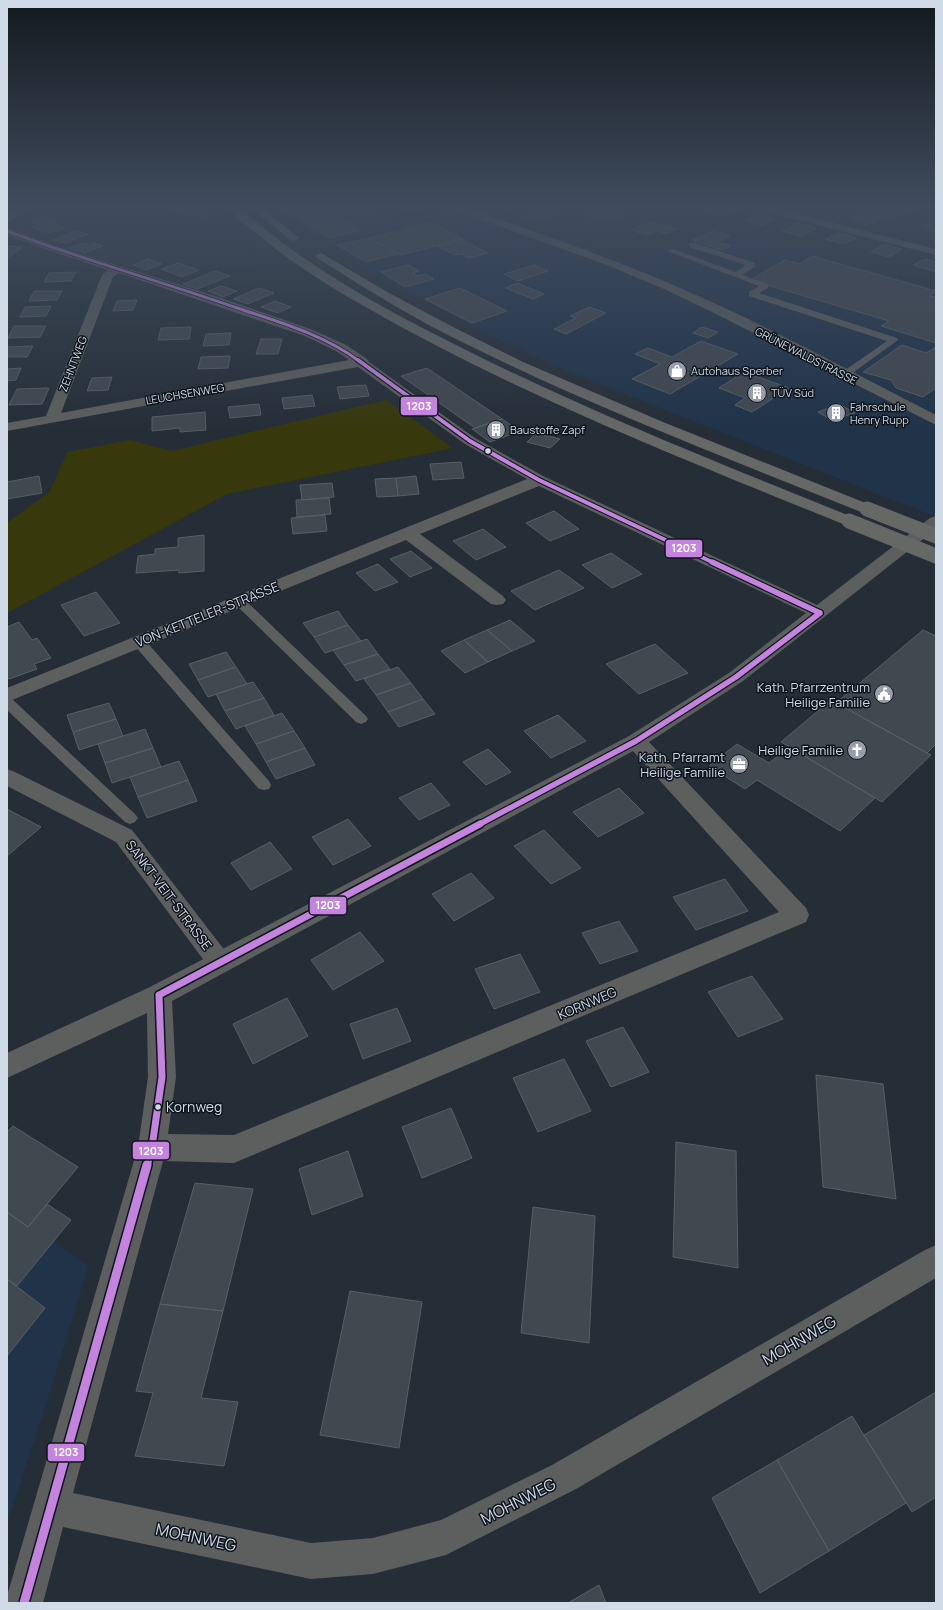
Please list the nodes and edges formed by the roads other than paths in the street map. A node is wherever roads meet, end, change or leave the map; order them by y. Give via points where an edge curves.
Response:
1 (106, 281) edge
2 (152, 281) edge
3 (332, 281) edge
4 (362, 281) edge
5 (654, 281) edge
6 (752, 281) edge
7 (362, 362) junction
8 (844, 375) junction
9 (52, 418) junction
10 (936, 421) edge
11 (7, 427) edge
12 (539, 480) junction
13 (936, 521) edge
14 (407, 532) junction
15 (936, 536) edge
16 (936, 556) edge
17 (497, 600) dead end
18 (239, 601) junction
19 (820, 612) junction
20 (139, 642) junction
21 (7, 696) edge
22 (7, 702) edge
23 (362, 719) dead end
24 (636, 741) junction
25 (7, 777) edge
26 (264, 785) dead end
27 (130, 818) dead end
28 (220, 963) junction
29 (159, 995) junction
30 (7, 1066) edge
31 (152, 1147) junction
32 (936, 1261) edge
33 (52, 1507) junction
34 (24, 1603) edge

1 - 9 street, ZEHNTWEG
2 - 7 street via 309,333 341,348
3 - 16 highway, bridge via 464,355 603,419
4 - 15 highway, bridge via 421,316 552,379 632,414
5 - 8 street, GRÜNEWALDSTRASSE via 716,309
6 - 8 lane via 765,286 752,294 894,340
7 - 9 street, LEUCHSENWEG
7 - 12 street via 470,442
8 - 10 street, GRÜNEWALDSTRASSE
9 - 11 street, LEUCHSENWEG
12 - 14 street, VON-KETTELER-STRASSE
12 - 19 street
13 - 19 street
14 - 17 street
14 - 18 street, VON-KETTELER-STRASSE
18 - 20 street, VON-KETTELER-STRASSE
18 - 23 lane
19 - 24 street via 736,677
20 - 21 street, VON-KETTELER-STRASSE
20 - 26 lane
22 - 27 lane
24 - 28 street
24 - 31 street, KORNWEG via 797,915 234,1149
25 - 28 street, SANKT-VEIT-STRASSE via 124,836
28 - 29 street
29 - 30 street
29 - 31 street via 162,1077
31 - 33 street
32 - 33 street, MOHNWEG via 564,1477 446,1537 373,1556 311,1561
33 - 34 street

